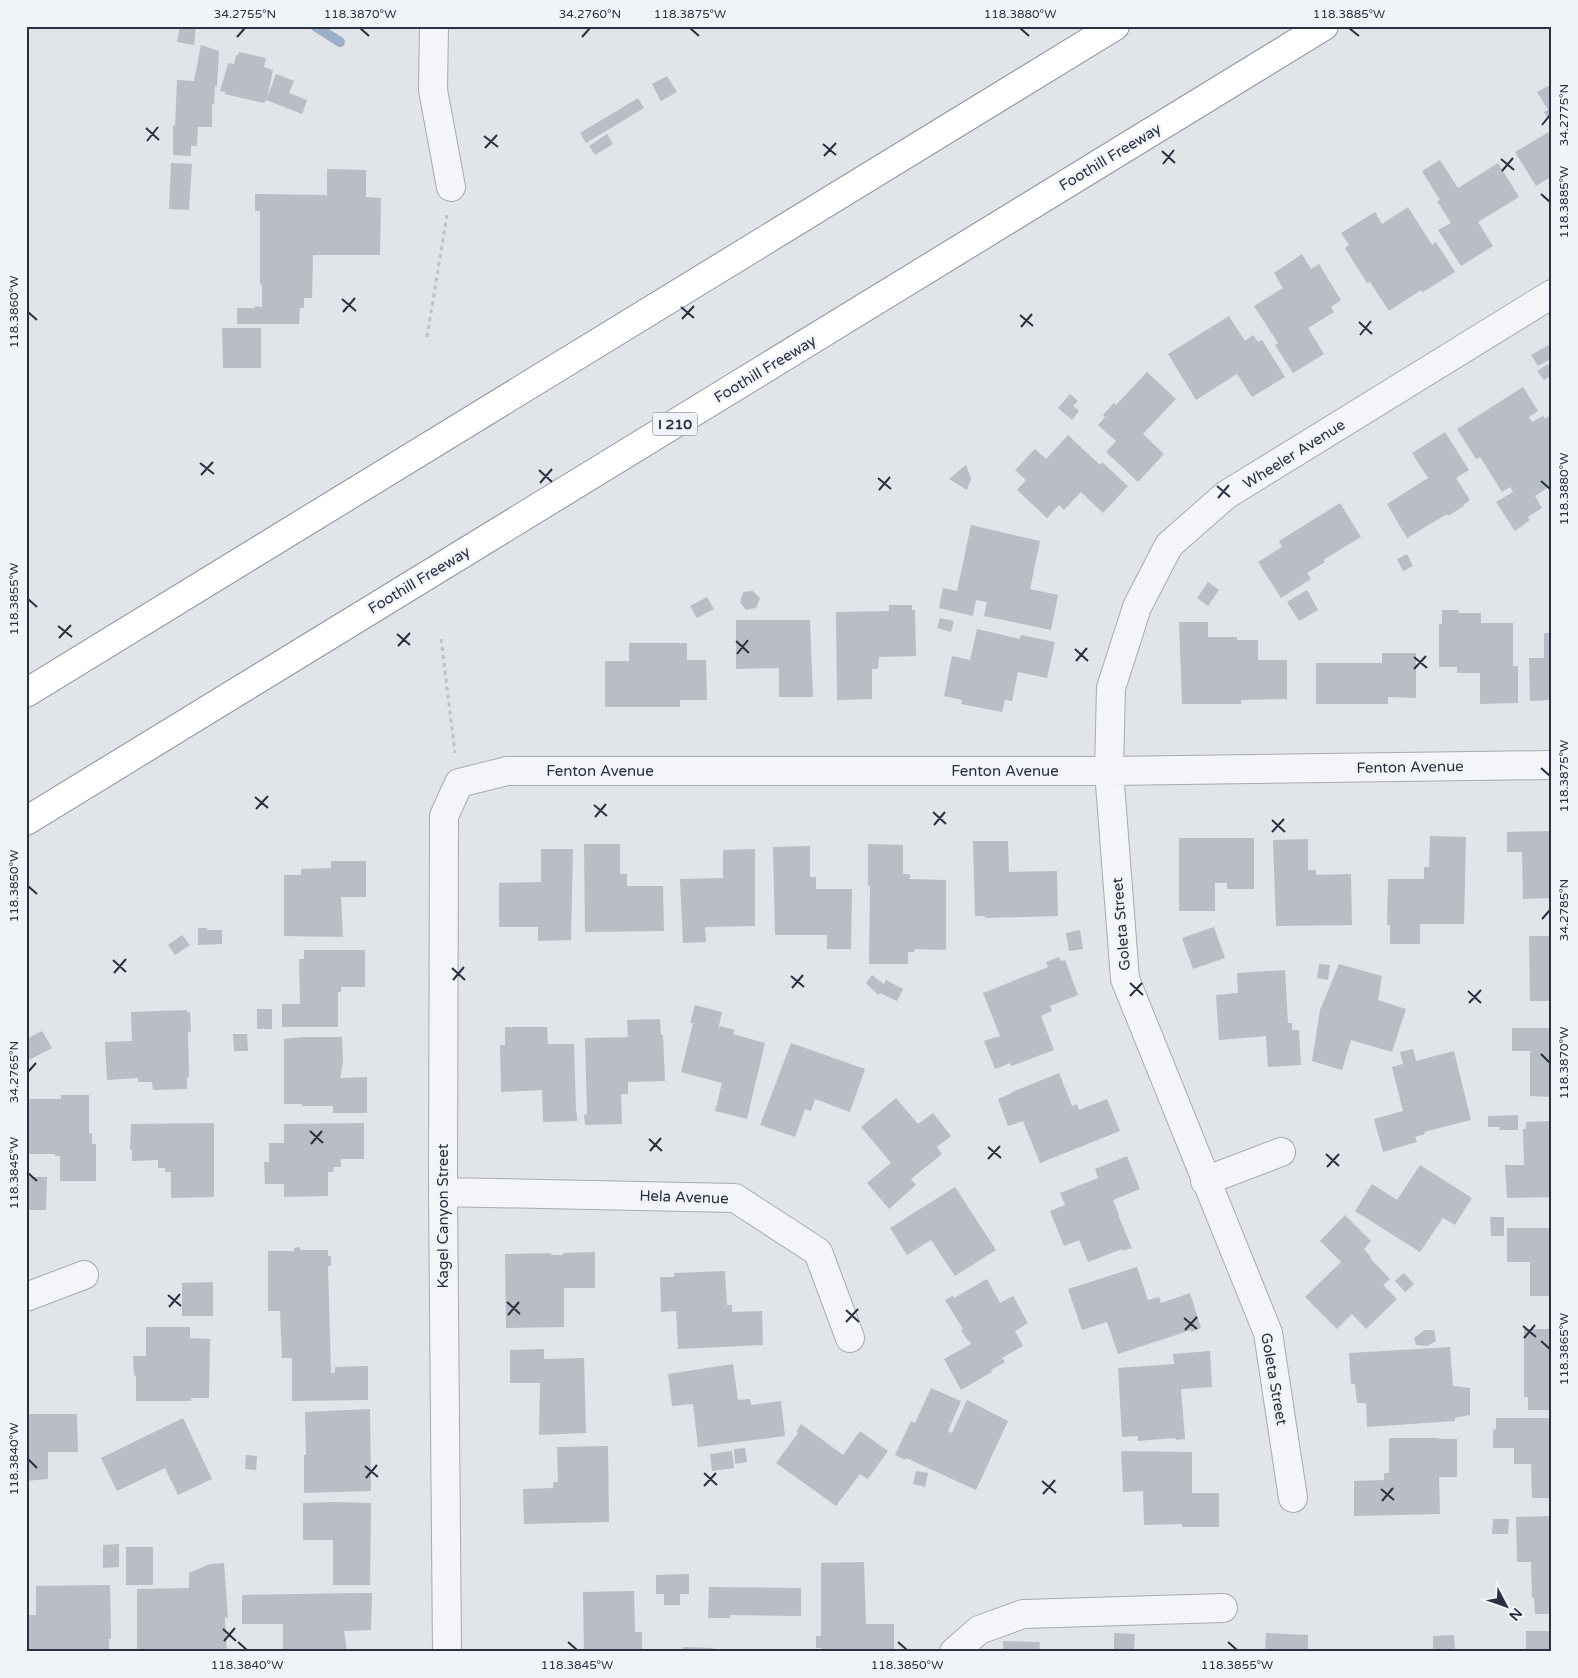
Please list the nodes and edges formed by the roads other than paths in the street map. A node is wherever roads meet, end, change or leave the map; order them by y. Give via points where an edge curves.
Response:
1 (434, 26) edge
2 (1115, 26) edge
3 (1324, 26) edge
4 (451, 187) road end
5 (1552, 294) edge
6 (65, 669) junction
7 (26, 677) edge
8 (26, 692) edge
9 (1552, 765) edge
10 (1108, 771) junction
11 (459, 783) joint
12 (26, 821) edge
13 (1281, 1152) dead end
14 (1205, 1181) junction
15 (443, 1192) junction
16 (84, 1275) dead end
17 (26, 1297) edge
18 (850, 1338) dead end
19 (1293, 1498) dead end
20 (1223, 1608) dead end
21 (447, 1652) edge
22 (954, 1652) edge

1 - 4 street via 433,90
2 - 6 highway
3 - 12 highway, Foothill Freeway / I 210
5 - 10 street, Wheeler Avenue via 1226,496 1169,545 1137,607 1112,688
6 - 7 highway
6 - 8 highway
9 - 10 street, Fenton Avenue
10 - 11 street, Fenton Avenue via 507,771
10 - 14 street, Goleta Street via 1125,979
11 - 15 street, Kagel Canyon Street via 444,816
13 - 14 street
14 - 19 street, Goleta Street via 1268,1333
15 - 18 street, Hela Avenue via 735,1198 818,1252
15 - 21 street, Kagel Canyon Street
16 - 17 street
20 - 22 street via 1022,1614 979,1630

